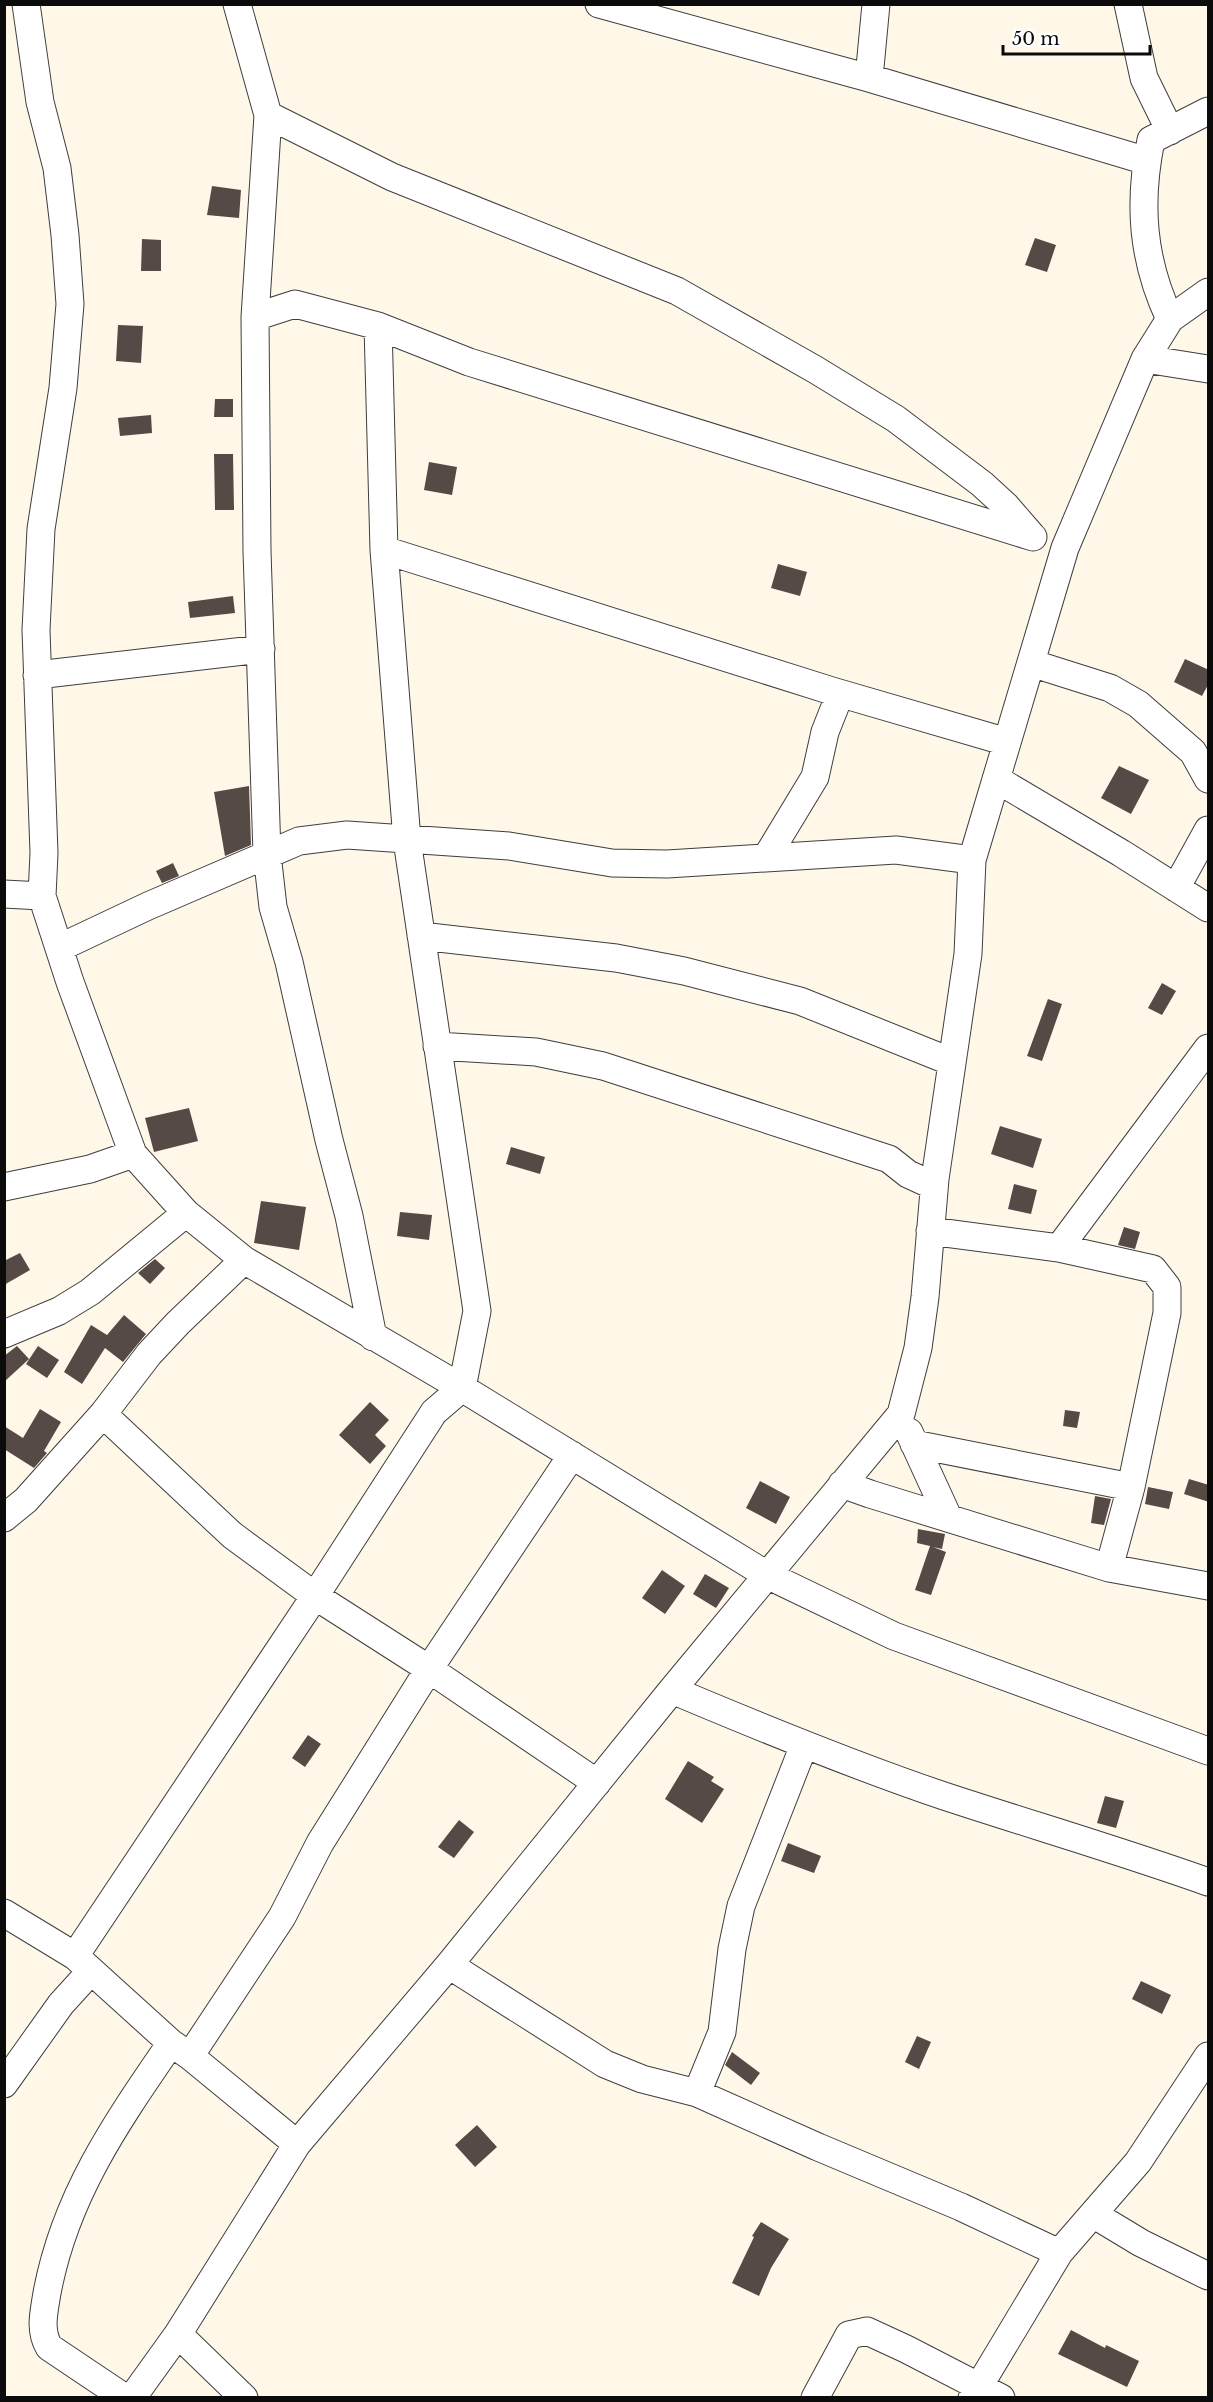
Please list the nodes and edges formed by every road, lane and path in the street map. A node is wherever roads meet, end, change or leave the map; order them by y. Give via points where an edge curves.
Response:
1 (26, 4) edge
2 (237, 4) edge
3 (599, 4) edge
4 (876, 4) edge
5 (1128, 4) edge
6 (869, 78) junction
7 (1209, 111) edge
8 (268, 115) junction
9 (1170, 131) junction
10 (1147, 161) junction
11 (257, 270) junction
12 (1209, 292) edge
13 (295, 304) junction
14 (255, 317) junction
15 (1170, 319) junction
16 (378, 326) junction
17 (1145, 359) junction
18 (1209, 369) edge
19 (1032, 536) junction
20 (1065, 548) junction
21 (384, 550) junction
22 (261, 649) junction
23 (1031, 663) junction
24 (37, 675) junction
25 (840, 694) junction
26 (1007, 742) junction
27 (996, 779) junction
28 (1209, 779) edge
29 (1209, 830) edge
30 (406, 840) junction
31 (267, 854) junction
32 (766, 858) junction
33 (972, 860) junction
34 (1176, 888) junction
35 (4, 894) edge
36 (42, 896) junction
37 (1209, 908) edge
38 (421, 936) junction
39 (59, 948) junction
40 (437, 1046) junction
41 (1209, 1048) edge
42 (952, 1062) junction
43 (133, 1154) junction
44 (934, 1186) junction
45 (4, 1187) edge
46 (186, 1213) junction
47 (930, 1231) junction
48 (1059, 1248) junction
49 (244, 1260) junction
50 (4, 1334) edge
51 (373, 1337) junction
52 (462, 1388) junction
53 (103, 1414) junction
54 (901, 1414) junction
55 (914, 1444) junction
56 (572, 1455) junction
57 (842, 1484) junction
58 (1131, 1487) junction
59 (948, 1517) junction
60 (4, 1518) edge
61 (1109, 1568) junction
62 (767, 1575) junction
63 (1209, 1586) edge
64 (315, 1596) junction
65 (429, 1669) junction
66 (672, 1690) junction
67 (804, 1745) junction
68 (1209, 1750) edge
69 (597, 1783) junction
70 (1209, 1882) edge
71 (4, 1913) edge
72 (83, 1964) junction
73 (449, 1965) junction
74 (180, 2049) junction
75 (1209, 2055) edge
76 (4, 2084) edge
77 (697, 2093) junction
78 (297, 2144) junction
79 (1093, 2214) junction
80 (1059, 2253) junction
81 (1209, 2276) edge
82 (178, 2334) junction
83 (984, 2394) edge
84 (125, 2397) edge
85 (132, 2397) edge
86 (244, 2397) edge
87 (815, 2397) edge

1 - 24 street via 40,102 57,168 70,304 63,388 41,529
2 - 8 street
3 - 6 street
4 - 6 street
5 - 9 street via 1144,78
6 - 10 street
7 - 9 street
8 - 11 street
8 - 19 street via 392,177 677,291 896,418 982,483
9 - 10 street via 1151,140
10 - 15 street via 1145,242 1157,293
11 - 13 street
11 - 14 street
12 - 15 street
13 - 14 street
13 - 16 street
14 - 22 street
15 - 17 street
16 - 19 street via 470,362
16 - 21 street
17 - 18 street
17 - 20 street
19 - 20 street
20 - 23 street
21 - 25 street
21 - 30 street
22 - 24 street
22 - 31 street
23 - 26 street
23 - 28 street via 1110,688 1138,704 1192,752
24 - 36 street
25 - 26 street
25 - 32 street via 825,732 815,777
26 - 27 street
27 - 33 street
27 - 34 street
29 - 34 street
30 - 31 street via 346,835 299,841
30 - 32 street via 509,846 612,863
30 - 38 street
31 - 39 street
31 - 51 street via 273,907 350,1216
32 - 33 street via 896,850
33 - 42 street via 968,954
34 - 37 street
35 - 36 street
36 - 39 street
38 - 40 street
38 - 42 street via 616,958 684,971 800,1001
39 - 43 street
40 - 44 street via 536,1052 603,1066 889,1159 908,1174
40 - 52 street via 477,1311
41 - 48 street
42 - 44 street
43 - 45 street via 90,1169
43 - 46 street
44 - 47 street
46 - 49 street
46 - 50 street via 90,1292 59,1311
47 - 48 street
47 - 54 street via 918,1348
48 - 58 street via 1153,1269 1167,1287 1167,1313
49 - 51 street
49 - 53 street via 149,1354
51 - 52 street
52 - 56 street
52 - 64 street via 434,1412
53 - 60 street via 26,1500
53 - 64 street via 232,1535
54 - 55 street
54 - 57 street
55 - 58 street
55 - 59 street
56 - 62 street
56 - 65 street
57 - 59 street
57 - 62 street
58 - 61 street
59 - 61 street
61 - 63 street
62 - 66 street
62 - 68 street via 894,1636
64 - 65 street
64 - 72 street
65 - 69 street
65 - 74 street via 320,1843 282,1917
66 - 67 street
66 - 69 street
67 - 70 street
67 - 77 street via 741,1906 722,2032
69 - 73 street
71 - 72 street
72 - 74 street
72 - 76 street via 61,2004
73 - 77 street via 604,2064 642,2079
73 - 78 street
74 - 78 street
74 - 84 street via 95,2158 52,2268 42,2320 43,2337 49,2347
75 - 79 street via 1138,2162
77 - 80 street
78 - 82 street
79 - 80 street
79 - 81 street
80 - 83 street
82 - 85 street
82 - 86 street
83 - 87 street via 867,2331 849,2335

